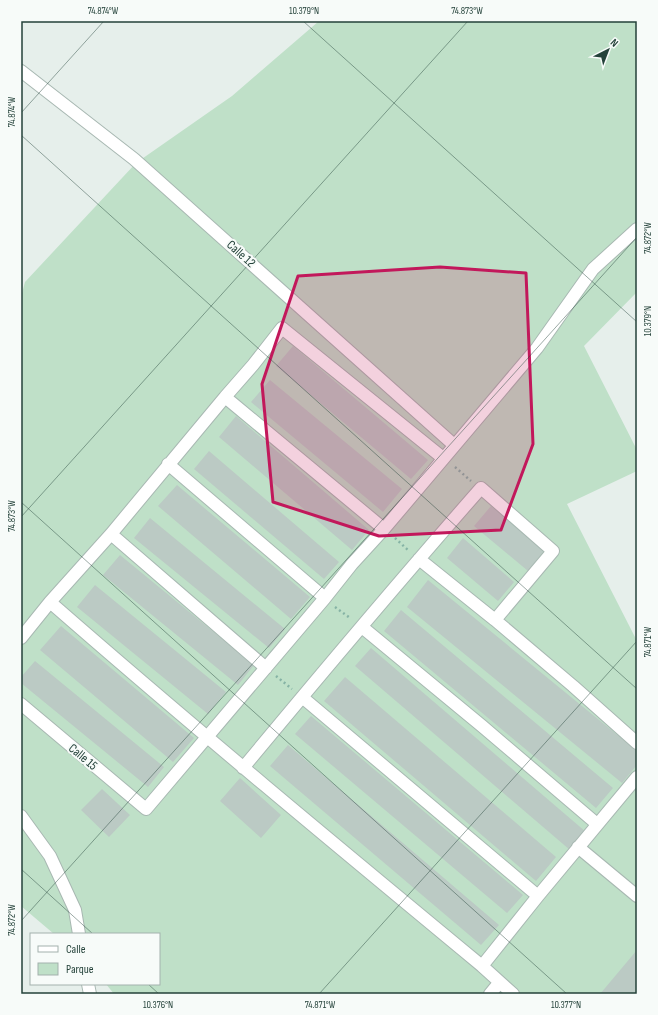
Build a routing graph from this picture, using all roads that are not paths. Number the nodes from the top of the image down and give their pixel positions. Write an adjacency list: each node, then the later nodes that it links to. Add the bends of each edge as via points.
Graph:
1 (21, 71): 4 (street, Calle 12, via 134,159)
2 (637, 230): 4 (street, via 593,269 537,348)
3 (225, 397): 5 (street, via 282,328); 6 (street); 7 (street)
4 (454, 445): 5 (street)
5 (443, 458): 7 (street)
6 (168, 464): 8 (street); 10 (street)
7 (384, 529): 10 (street)
8 (111, 534): 11 (street); 15 (street)
9 (418, 559): 12 (street); 12 (street, via 481,488 553,551); 13 (street)
10 (325, 598): 15 (street)
11 (50, 602): 14 (street); 18 (street)
12 (495, 620): 19 (street)
13 (362, 627): 16 (street); 23 (street)
14 (21, 638)
15 (266, 668): 18 (street)
16 (302, 697): 20 (street); 25 (street)
17 (21, 704): 18 (street, Calle 15, via 146,809)
18 (208, 737): 20 (street)
19 (637, 743)
20 (243, 768): 28 (street)
21 (637, 776): 23 (street)
22 (21, 816): 27 (street, via 50,856 75,910)
23 (598, 824): 24 (street)
24 (578, 847): 25 (street); 26 (street)
25 (538, 896): 28 (street)
26 (637, 896)
27 (79, 933)
28 (482, 966): 29 (street)
29 (499, 982): 30 (street); 31 (street)
30 (490, 994)
31 (513, 994)

